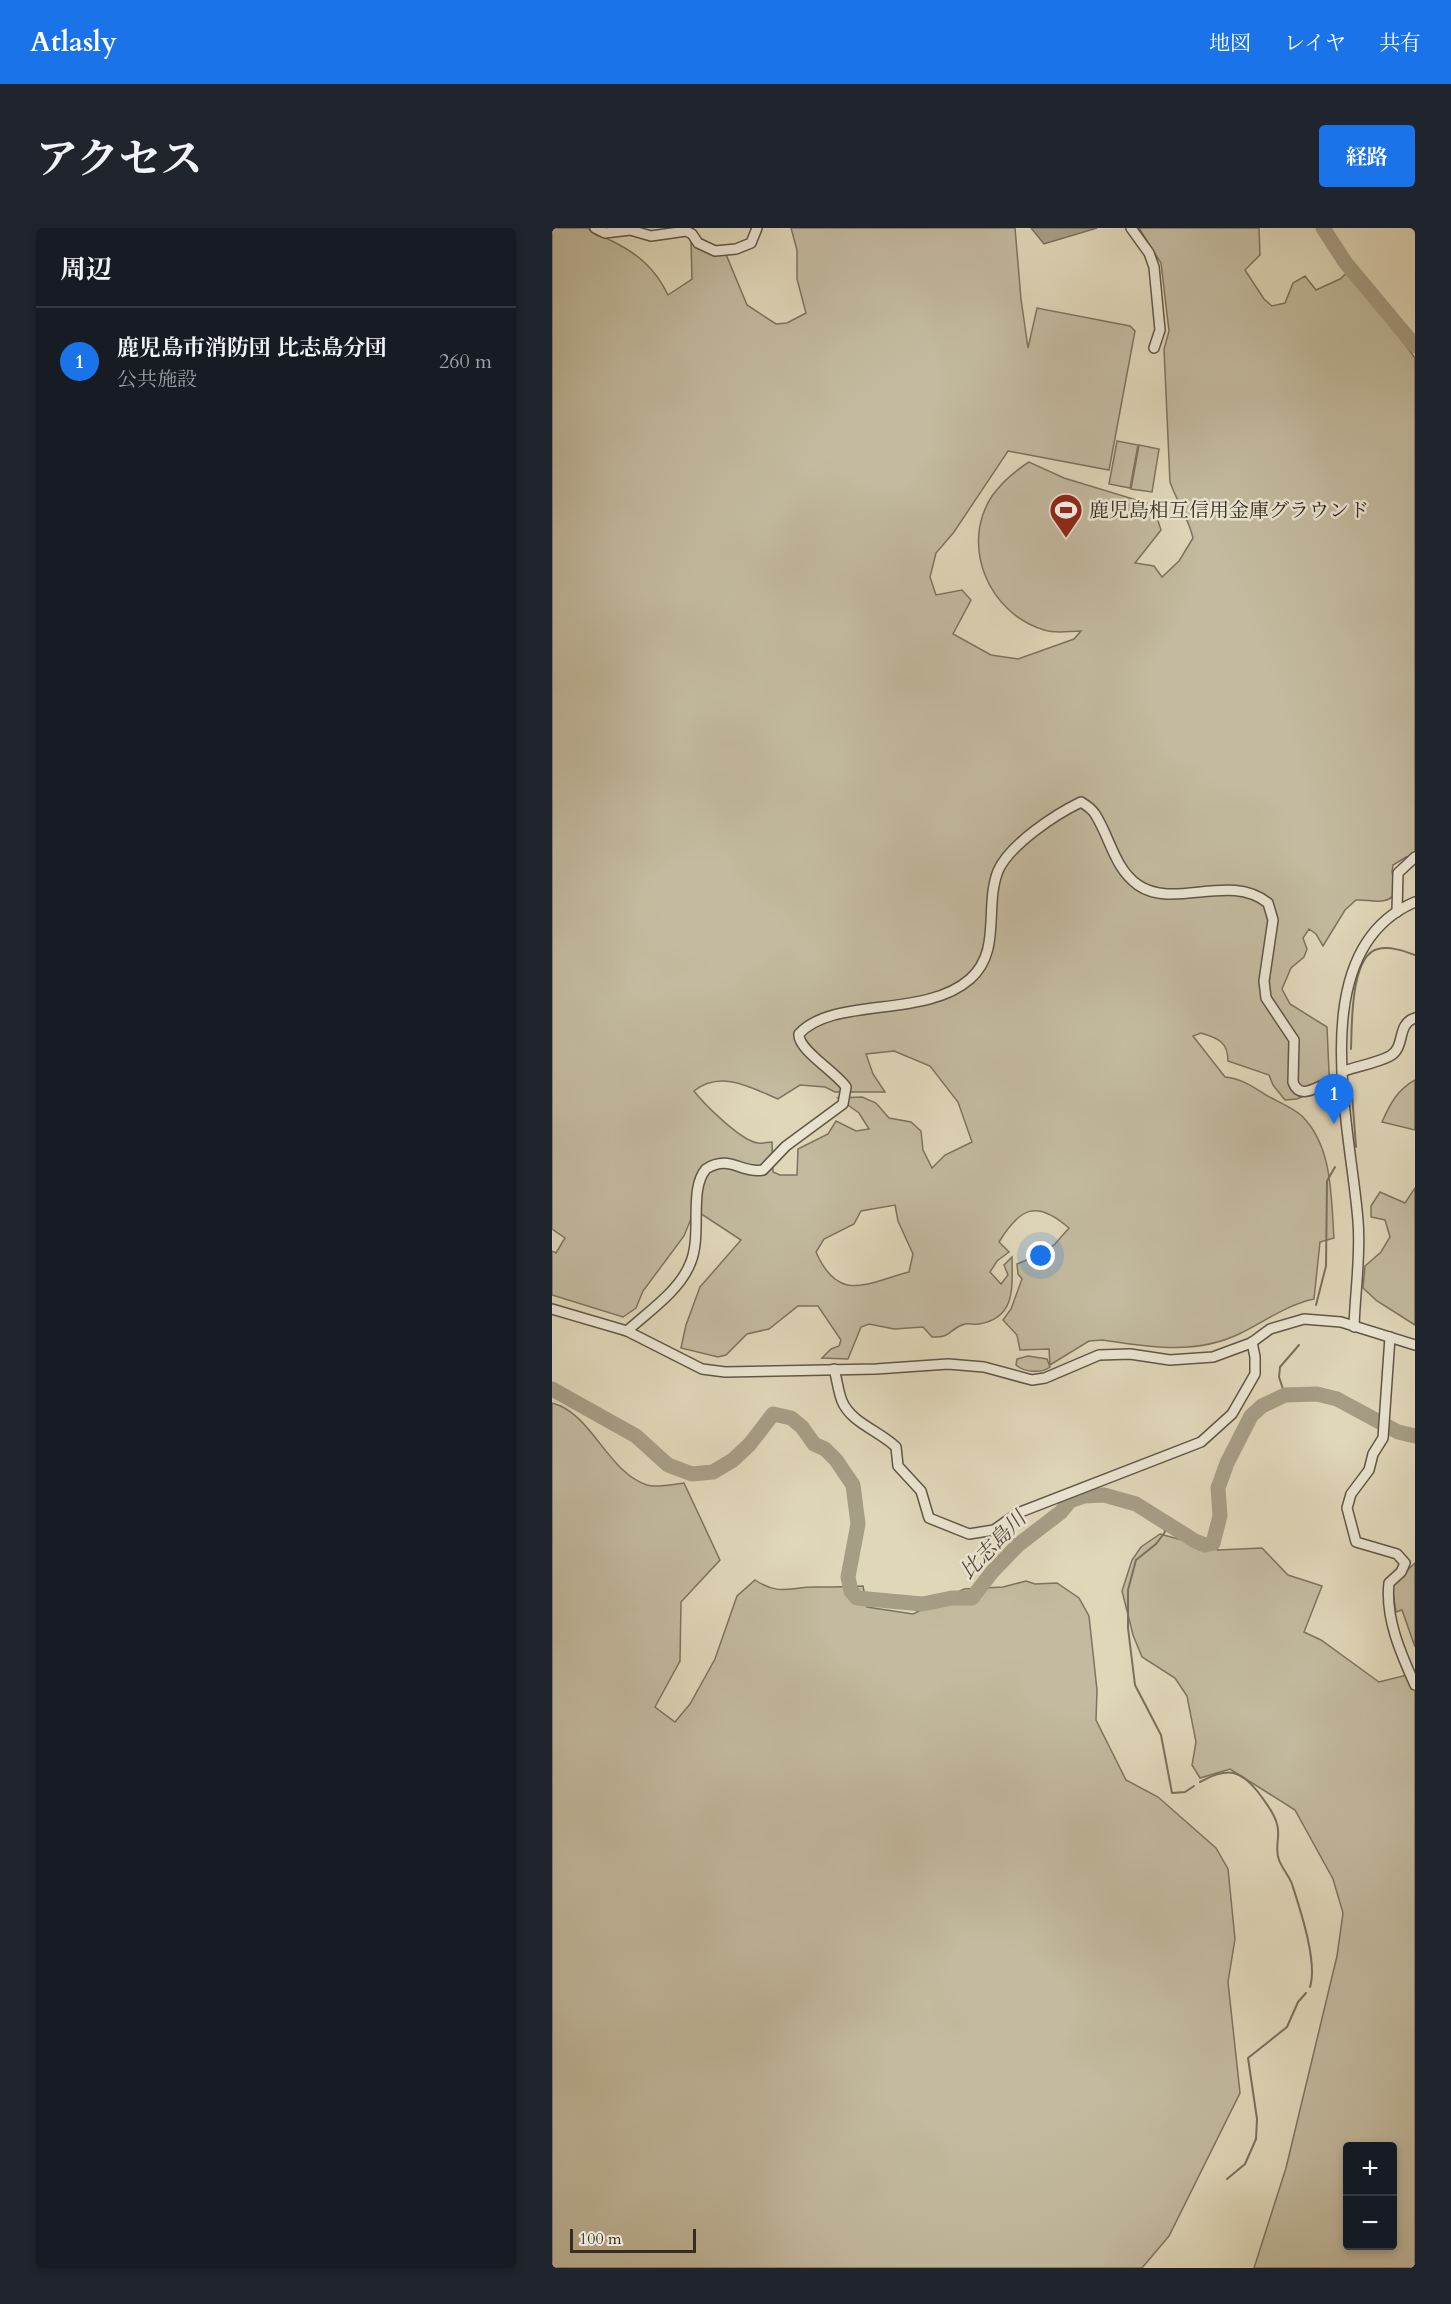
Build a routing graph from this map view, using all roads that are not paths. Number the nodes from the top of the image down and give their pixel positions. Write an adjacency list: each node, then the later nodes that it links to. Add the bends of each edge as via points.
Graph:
1 (595, 228): 2 (street, via 605,233 630,230 651,236 686,231 698,243 715,251 726,251 752,243)
2 (757, 228)
3 (1131, 228): 4 (street, via 1154,267 1160,330)
4 (1154, 348)
5 (1415, 857): 7 (street, via 1398,873)
6 (1415, 902): 7 (street)
7 (1397, 912): 9 (street, via 1364,946 1350,972 1343,1006)
8 (1415, 1018): 9 (street, via 1402,1029 1399,1047 1391,1056)
9 (1344, 1071): 10 (street)
10 (1345, 1097): 13 (street, via 1358,1225); 14 (street, via 1325,1084 1308,1092 1295,1088 1294,1040 1266,998 1264,981 1273,920 1268,903 1242,891 1169,893 1138,885 1113,853 1095,814 1082,802 1055,816 1003,864 994,883 986,957 972,978 943,996 838,1015 816,1022 799,1034 799,1042 833,1070 846,1087 843,1104 786,1146 764,1170 728,1162 706,1169 697,1185 698,1234 691,1263 677,1285)
11 (555, 1310): 12 (street); 14 (street)
12 (552, 1322)
13 (1354, 1327): 15 (street); 16 (street, via 1304,1319 1270,1329)
14 (627, 1331): 18 (street, via 702,1370)
15 (1390, 1337): 17 (street); 19 (street, via 1383,1438 1369,1470 1351,1494 1347,1515 1356,1542 1397,1554 1405,1563 1389,1583 1388,1591 1395,1637)
16 (1252, 1342): 18 (street, via 1231,1352 1192,1359 1099,1355 1032,1380 984,1367 948,1364); 18 (street, via 1255,1374 1232,1414 1213,1434 1175,1454 1018,1513 994,1530 969,1534 929,1518 921,1491 898,1466 896,1447 882,1433 853,1416 843,1403)
17 (1415, 1345)
18 (834, 1369)
19 (1415, 1685)

